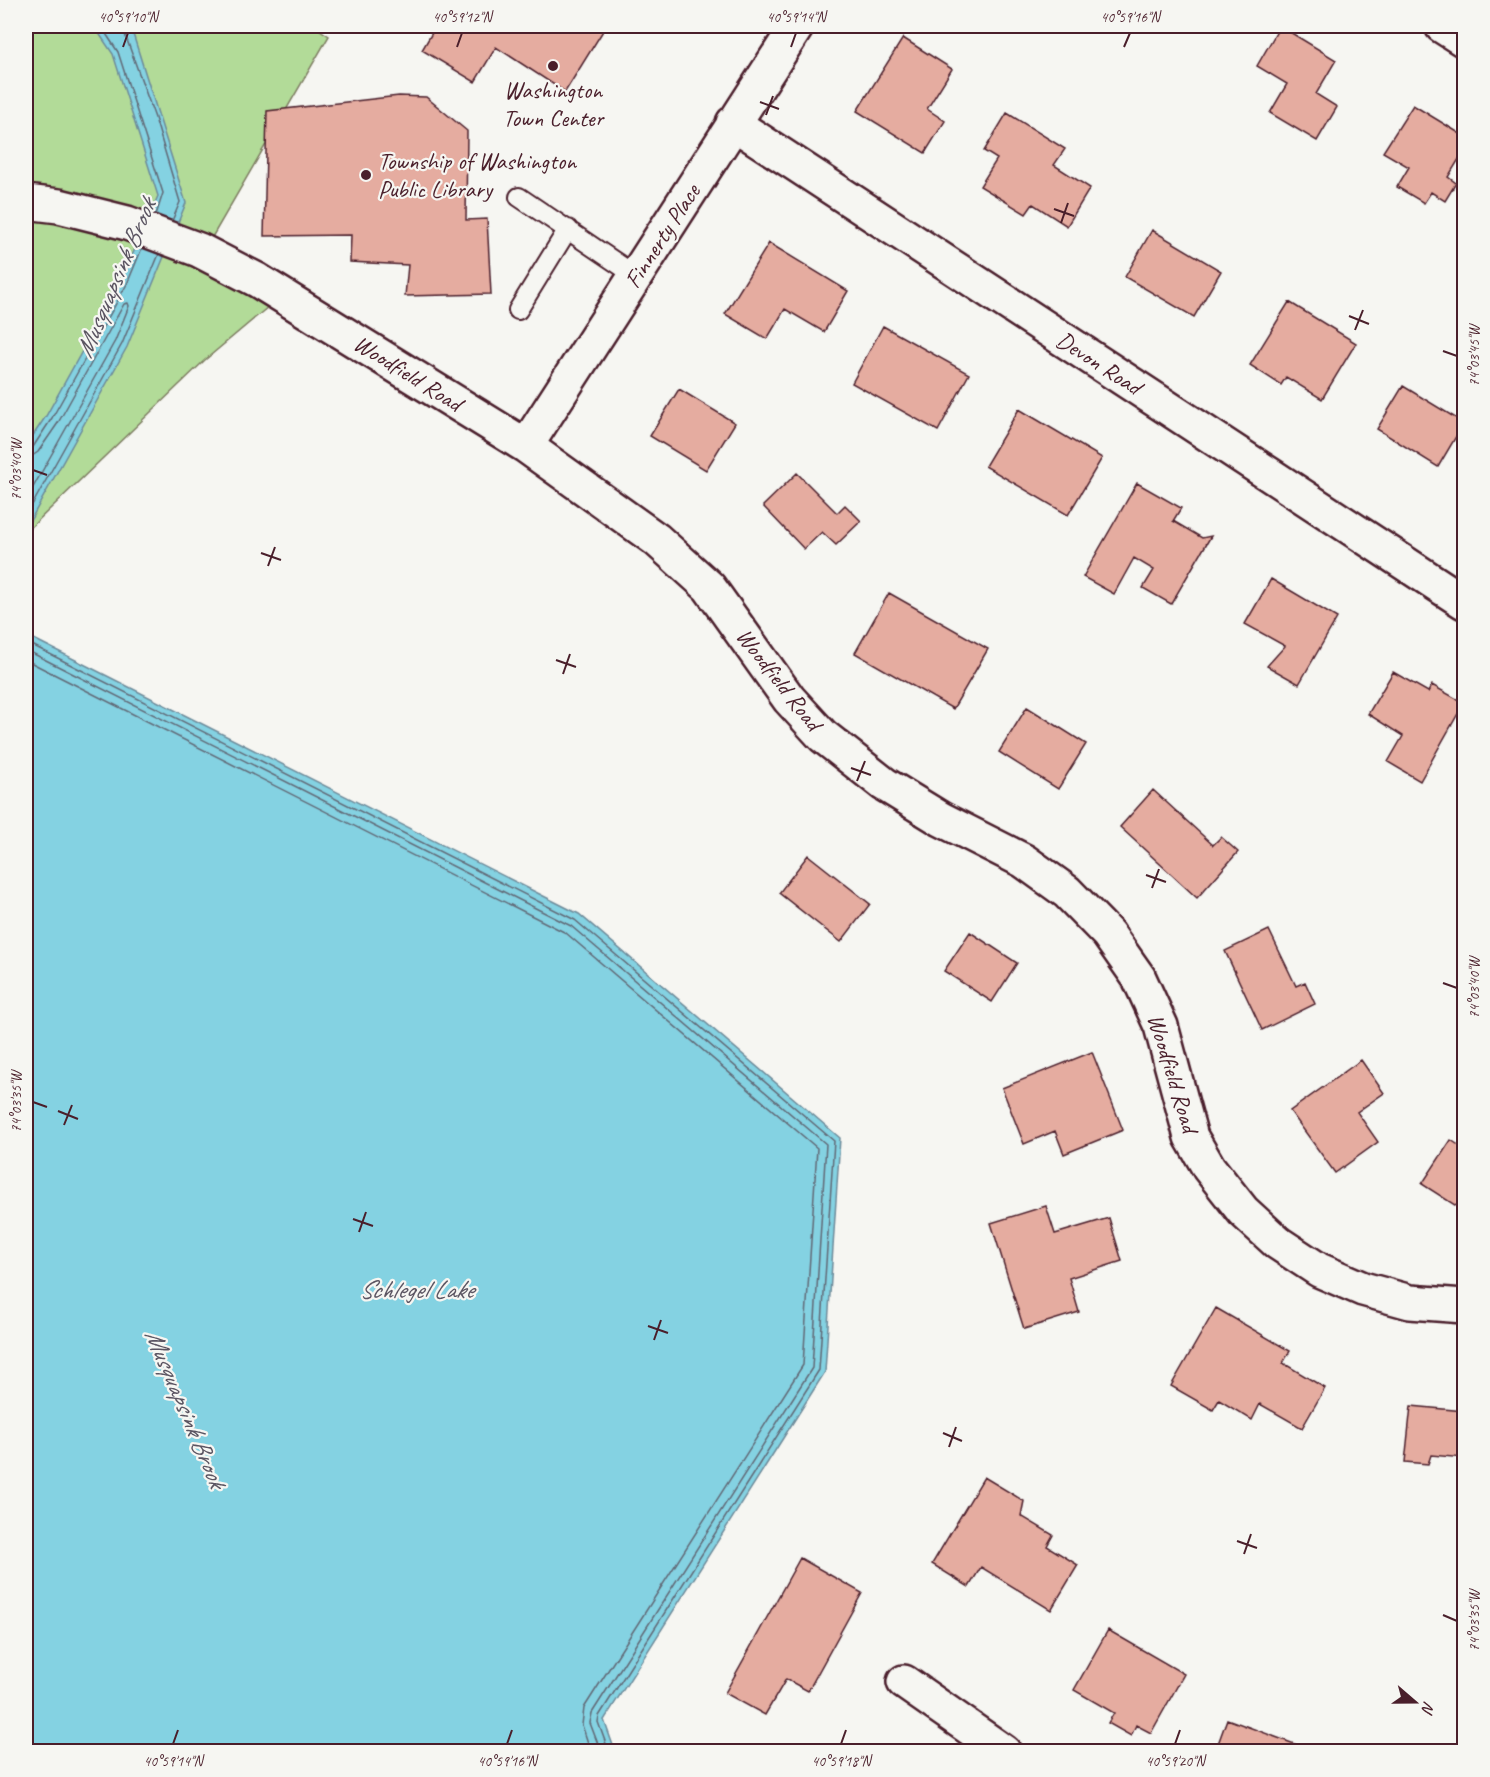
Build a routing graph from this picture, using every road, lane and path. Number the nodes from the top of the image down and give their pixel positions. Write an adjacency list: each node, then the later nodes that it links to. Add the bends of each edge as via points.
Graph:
1 (797, 26): 4 (street, Finnerty Place)
2 (1442, 26): 3 (street)
3 (1464, 40)
4 (733, 123): 8 (street, Finnerty Place); 11 (street, Devon Road)
5 (519, 197): 7 (lane)
6 (26, 202): 10 (street, Woodfield Road, via 127,223 182,243 258,280)
7 (568, 229): 8 (lane); 9 (lane)
8 (636, 276): 10 (street, Finnerty Place)
9 (518, 310)
10 (526, 446): 12 (street, Woodfield Road, via 657,540 709,587 789,699 823,736 884,784 941,819 1024,861 1067,892 1108,934 1138,978 1161,1026 1191,1137 1209,1168 1243,1211 1278,1243 1363,1289 1410,1302)
11 (1464, 602)
12 (1464, 1306)
13 (904, 1682): 14 (street)
14 (1004, 1752)

